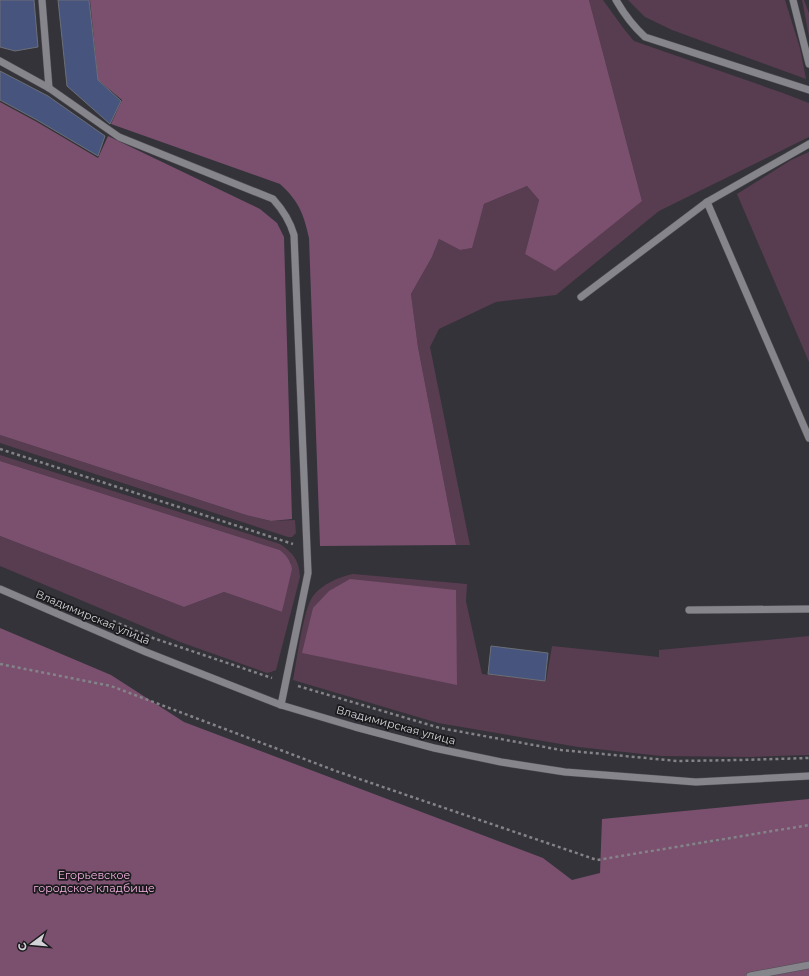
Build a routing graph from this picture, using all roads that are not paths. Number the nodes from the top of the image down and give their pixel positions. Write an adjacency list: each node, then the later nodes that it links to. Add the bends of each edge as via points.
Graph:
1 (42, 0): 6 (street)
2 (616, 0): 7 (street, via 623,13 645,37)
3 (794, 0): 5 (street)
4 (0, 61): 6 (street)
5 (809, 64)
6 (49, 88): 15 (street, via 119,137 273,199 281,207 291,225 294,235 308,573)
7 (809, 90)
8 (809, 144): 9 (street)
9 (707, 202): 10 (street); 11 (street)
10 (581, 297)
11 (809, 438)
12 (0, 589): 15 (street, Владимирская улица, via 146,652)
13 (809, 609): 14 (street)
14 (689, 610)
15 (281, 705): 16 (street, Владимирская улица, via 355,728 434,748 565,772 696,782)
16 (809, 776)
17 (809, 965): 18 (street)
18 (750, 976)

